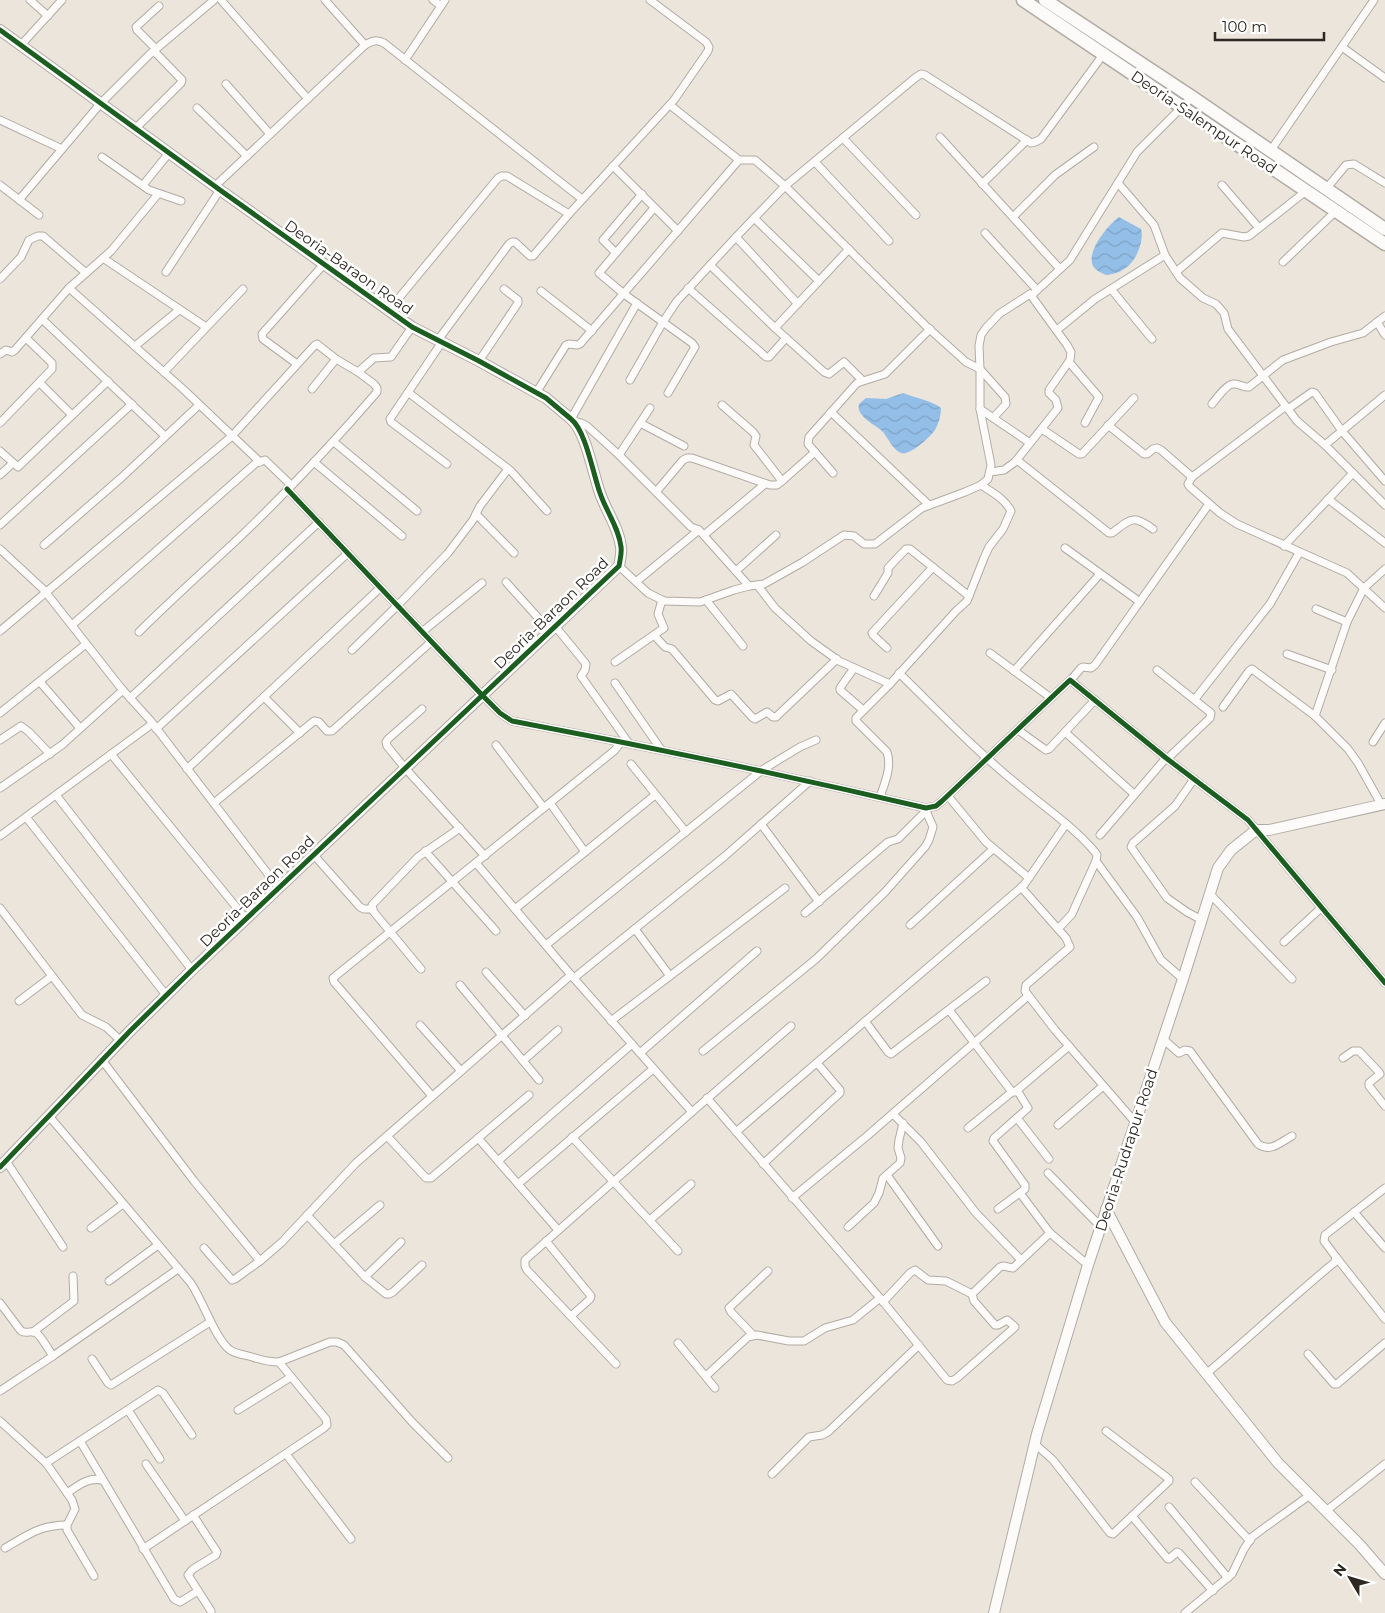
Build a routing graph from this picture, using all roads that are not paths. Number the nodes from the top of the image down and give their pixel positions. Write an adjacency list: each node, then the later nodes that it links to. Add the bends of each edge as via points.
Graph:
1 (30, 0): 13 (street)
2 (62, 0): 13 (street)
3 (214, 0): 19 (street)
4 (221, 0): 24 (street)
5 (325, 0): 16 (street)
6 (433, 0): 11 (street)
7 (650, 0): 26 (street, via 687,26 709,47)
8 (1023, 0): 18 (highway, Deoria-Salempur Road)
9 (1045, 0): 18 (highway, Deoria-Salempur Road)
10 (1374, 0): 17 (street)
11 (443, 3): 20 (street)
12 (159, 6): 19 (street, via 136,27)
13 (48, 16): 15 (street)
14 (0, 30): 15 (street, Deoria-Baraon Road)
15 (21, 45): 25 (street, Deoria-Baraon Road)
16 (365, 45): 20 (street, via 378,40); 24 (street)
17 (1342, 47): 21 (street); 37 (street)
18 (1108, 49): 23 (highway, Deoria-Salempur Road); 27 (highway, Deoria-Salempur Road); 34 (street, via 1041,139 1036,142)
19 (155, 50): 25 (street); 30 (street, via 182,80)
20 (405, 60): 56 (street)
21 (1385, 78)
22 (226, 84): 31 (street)
23 (1192, 96): 27 (street); 37 (highway, Deoria-Salempur Road)
24 (308, 99): 31 (street)
25 (102, 103): 30 (street, Deoria-Baraon Road); 36 (street)
26 (670, 104): 41 (street); 43 (street)
27 (1182, 107): 44 (street, via 1137,152); 53 (highway, Deoria-Salempur Road)
28 (197, 108): 39 (street)
29 (0, 120): 36 (street)
30 (136, 128): 38 (street, Deoria-Baraon Road)
31 (270, 134): 39 (street)
32 (940, 137): 46 (street)
33 (843, 138): 34 (street, via 921,74); 42 (street); 63 (street)
34 (1027, 140): 46 (street)
35 (1094, 147): 64 (street, via 1055,175)
36 (62, 149): 57 (street)
37 (1271, 150): 52 (highway, Deoria-Salempur Road)
38 (169, 152): 48 (street); 51 (street, Deoria-Baraon Road)
39 (247, 156): 51 (street)
40 (102, 157): 48 (street)
41 (739, 160): 50 (street, via 755,160); 68 (street)
42 (815, 162): 50 (street); 71 (street)
43 (614, 166): 55 (street); 56 (street)
44 (1118, 183): 75 (street, via 1154,225); 80 (street, via 1070,260)
45 (1385, 183): 52 (street, via 1350,163)
46 (982, 184): 64 (street)
47 (0, 185): 57 (street)
48 (143, 185): 54 (street)
49 (1222, 185): 66 (street)
50 (785, 186): 65 (street); 73 (street)
51 (217, 188): 78 (street, Deoria-Baraon Road); 82 (street)
52 (1326, 189): 67 (highway, Deoria-Salempur Road)
53 (1306, 191): 60 (highway, Deoria-Salempur Road); 66 (street)
54 (158, 194): 58 (street); 76 (street)
55 (642, 194): 59 (street); 74 (street, via 603,240)
56 (582, 199): 61 (street)
57 (19, 200): 62 (street)
58 (181, 201)
59 (654, 208): 68 (street); 74 (street)
60 (1336, 211): 72 (highway, Deoria-Salempur Road); 77 (street)
61 (569, 214): 97 (street, via 507,176 498,178); 112 (street, via 533,256 515,242 509,244)
62 (39, 215)
63 (916, 215)
64 (1013, 217): 80 (street)
65 (754, 218): 70 (street); 85 (street)
66 (1259, 228): 83 (street, via 1244,237 1222,234)
67 (1385, 228)
68 (678, 231): 93 (street)
69 (985, 233): 92 (street)
70 (736, 237): 79 (street); 95 (street)
71 (889, 241)
72 (1385, 244)
73 (849, 249): 85 (street); 105 (street)
74 (615, 252): 93 (street, via 599,273)
75 (1165, 255): 83 (street); 90 (street)
76 (103, 258): 81 (street); 96 (street)
77 (1283, 262)
78 (324, 264): 97 (street, Deoria-Baraon Road); 118 (street, via 262,334 263,339)
79 (710, 265): 88 (street); 104 (street)
80 (1060, 269): 92 (street)
81 (86, 272): 84 (street, via 43,236 38,236 29,240 21,257); 86 (street)
82 (166, 272)
83 (1176, 272): 122 (street, via 1189,287 1224,313 1228,329)
84 (0, 279)
85 (819, 281): 95 (street)
86 (69, 288): 99 (street); 113 (street)
87 (243, 288): 102 (street)
88 (688, 288): 100 (street); 110 (street, via 766,357)
89 (504, 289): 116 (street, via 518,303)
90 (1111, 289): 106 (street); 111 (street)
91 (541, 291): 107 (street)
92 (1033, 292): 106 (street); 119 (street, via 999,314 981,335)
93 (624, 294): 94 (street); 107 (street)
94 (637, 303): 100 (street); 143 (street)
95 (798, 304): 104 (street)
96 (179, 310): 102 (street); 113 (street)
97 (389, 310): 103 (street, Deoria-Baraon Road)
98 (1385, 316): 101 (street)
99 (42, 318): 109 (street); 125 (street)
100 (663, 322): 123 (street); 130 (street, via 695,347)
101 (1377, 322): 108 (street); 122 (street, via 1363,333 1284,360)
102 (206, 327): 120 (street)
103 (412, 327): 112 (street, Deoria-Baraon Road); 121 (street, via 391,357 374,358)
104 (775, 328): 110 (street)
105 (930, 329): 119 (street, via 966,362); 124 (street, via 885,374)
106 (1057, 330): 117 (street, via 1071,352)
107 (592, 331): 129 (street, via 580,344 566,346)
108 (1385, 335)
109 (26, 338): 114 (street, via 12,352 6,350); 126 (street, via 52,363 52,369)
110 (786, 338): 124 (street, via 826,374 844,362)
111 (1152, 339)
112 (440, 341): 116 (street, Deoria-Baraon Road); 128 (street)
113 (135, 346): 120 (street)
114 (0, 354)
115 (336, 359): 118 (street, via 317,344); 121 (street); 127 (street)
116 (478, 361): 129 (street, Deoria-Baraon Road)
117 (1069, 362): 146 (street, via 1099,396); 148 (street, via 1050,390 1058,408)
118 (297, 364): 151 (street)
119 (980, 369): 139 (street); 142 (street, via 1005,397 1006,404)
120 (164, 372): 135 (street)
121 (358, 372): 152 (street, via 378,388 377,392)
122 (1263, 376): 134 (street, via 1249,387 1229,385); 137 (street)
123 (630, 380)
124 (862, 380): 140 (street)
125 (108, 381): 133 (street); 141 (street)
126 (40, 383): 141 (street); 144 (street)
127 (312, 389)
128 (409, 393): 163 (street, via 392,415 391,422); 164 (street)
129 (536, 393): 143 (street, Deoria-Baraon Road)
130 (668, 393)
131 (1385, 397): 149 (street)
132 (1134, 398): 147 (street)
133 (132, 404): 150 (street); 184 (street)
134 (1212, 404)
135 (199, 405): 150 (street); 151 (street)
136 (722, 406): 170 (street, via 753,432 756,436 754,445)
137 (1287, 407): 149 (street, via 1315,393); 154 (street); 169 (street)
138 (650, 408): 145 (street)
139 (980, 409): 142 (street); 166 (street)
140 (831, 412): 157 (street, via 809,437 808,444); 178 (street)
141 (72, 415): 162 (street, via 18,467)
142 (994, 418): 153 (street)
143 (573, 420): 158 (street, via 587,426); 197 (street, Deoria-Baraon Road, via 582,436 600,495 617,533 621,547)
144 (0, 423)
145 (640, 423): 155 (street); 158 (street)
146 (1085, 423)
147 (1108, 425): 148 (street, via 1082,454); 169 (street, via 1144,454 1157,448 1161,450)
148 (1042, 429): 153 (street)
149 (1342, 431): 154 (street); 171 (street)
150 (165, 436): 190 (street)
151 (232, 436): 160 (street); 209 (street)
152 (334, 442): 161 (street); 180 (street)
153 (1030, 443): 159 (street)
154 (1325, 445): 167 (street)
155 (684, 446)
156 (0, 451): 162 (street)
157 (815, 452): 165 (street); 170 (street)
158 (619, 454): 175 (street)
159 (1017, 460): 166 (street, via 1004,470); 185 (street, via 1109,533 1136,519)
160 (260, 462): 174 (street, via 265,460); 219 (street)
161 (314, 462): 174 (street); 188 (street)
162 (13, 463): 168 (street)
163 (447, 464)
164 (508, 469): 181 (street); 182 (street)
165 (833, 472)
166 (990, 472): 173 (street, via 988,479)
167 (1353, 473): 176 (street); 179 (street)
168 (0, 476)
169 (1192, 477): 177 (street, via 1188,484)
170 (782, 481): 172 (street, via 777,485)
171 (1385, 481)
172 (766, 484): 175 (street, via 687,458); 186 (street)
173 (980, 485): 178 (street); 211 (street, via 1004,501 1011,511 1003,529 986,552)
174 (289, 487): 183 (street); 222 (street, via 242,536)
175 (656, 492): 186 (street)
176 (1328, 499): 189 (street); 191 (street)
177 (1209, 504): 191 (street, via 1229,520); 214 (street)
178 (929, 505): 206 (street, via 875,544 864,544 854,536 844,535)
179 (1385, 505)
180 (417, 511)
181 (547, 511)
182 (476, 514): 194 (street); 215 (street, via 448,553)
183 (319, 522): 196 (street); 246 (street)
184 (0, 525)
185 (1152, 528)
186 (701, 533): 200 (street); 202 (street)
187 (776, 535): 200 (street)
188 (402, 536)
189 (1385, 543)
190 (44, 546)
191 (1284, 546): 195 (street)
192 (1065, 548): 201 (street)
193 (0, 549): 209 (street)
194 (514, 553)
195 (1299, 553): 208 (street, via 1347,573); 248 (street, via 1270,604)
196 (348, 554): 207 (street); 256 (street)
197 (619, 566): 202 (street); 220 (street, Deoria-Baraon Road)
198 (933, 567): 210 (street, via 910,549 904,550 888,568); 211 (street); 228 (street, via 872,633)
199 (1385, 569): 208 (street)
200 (736, 571): 205 (street)
201 (1100, 574): 214 (street); 237 (street)
202 (637, 581): 212 (street, via 648,593)
203 (506, 582): 220 (street)
204 (482, 583): 223 (street)
205 (749, 586): 206 (street); 213 (street)
206 (758, 586): 232 (street, via 775,608)
207 (380, 588): 215 (street); 245 (street)
208 (1364, 588): 216 (street); 218 (street)
209 (46, 593): 219 (street); 221 (street)
210 (874, 596)
211 (969, 596): 238 (street)
212 (662, 600): 213 (street); 224 (street, via 658,614 664,628)
213 (706, 600): 227 (street)
214 (1140, 602): 239 (street, via 1095,665 1081,668)
215 (397, 606): 223 (street); 229 (street)
216 (1385, 608)
217 (1316, 609): 218 (street)
218 (1347, 622): 236 (street)
219 (72, 625): 226 (street)
220 (553, 629): 244 (street, Deoria-Baraon Road); 263 (street, via 586,664 581,676)
221 (0, 631)
222 (139, 632)
223 (422, 632): 225 (street)
224 (654, 635): 232 (street, via 672,649 715,700 731,694 755,719 767,712 776,717); 233 (street)
225 (431, 642): 244 (street); 260 (street, via 332,731 316,720)
226 (86, 644): 240 (street); 243 (street)
227 (743, 646)
228 (887, 648)
229 (352, 650)
230 (990, 653): 237 (street)
231 (1287, 654): 236 (street)
232 (836, 659): 234 (street)
233 (614, 662)
234 (854, 668): 242 (street); 252 (street, via 840,690)
235 (1158, 670): 248 (street)
236 (1332, 670): 254 (street)
237 (1014, 671): 247 (street)
238 (899, 673): 242 (street); 270 (street)
239 (1070, 681): 247 (street); 249 (street)
240 (40, 682): 253 (street); 257 (street)
241 (615, 684): 266 (street)
242 (890, 684): 252 (street)
243 (123, 690): 246 (street); 257 (street)
244 (482, 695): 263 (street, via 512,720); 272 (street, Deoria-Baraon Road)
245 (264, 697): 260 (street); 273 (street)
246 (130, 698): 256 (street)
247 (1051, 698): 258 (street)
248 (1195, 699): 269 (street, via 1211,715)
249 (1095, 700): 259 (street); 269 (street)
250 (1223, 707): 254 (street, via 1252,669)
251 (422, 709): 272 (street, via 386,742)
252 (863, 710): 282 (street, via 856,721 888,752 889,768)
253 (0, 713)
254 (1315, 716): 285 (street, via 1348,749)
255 (1385, 723): 264 (street)
256 (154, 726): 268 (street); 273 (street)
257 (80, 728): 267 (street)
258 (1018, 730): 259 (street, via 1046,750); 270 (street)
259 (1065, 732): 278 (street)
260 (300, 733): 283 (street)
261 (0, 740): 267 (street, via 21,726)
262 (816, 740): 274 (street, via 800,746)
263 (625, 742): 266 (street); 284 (street)
264 (1373, 742)
265 (496, 745): 286 (street)
266 (660, 748): 274 (street)
267 (50, 754): 277 (street)
268 (111, 754): 279 (street); 316 (street)
269 (1166, 758): 276 (street); 278 (street)
270 (988, 759): 281 (street); 290 (street)
271 (631, 764): 280 (street)
272 (405, 768): 291 (street); 299 (street, Deoria-Baraon Road)
273 (187, 769): 283 (street)
274 (762, 770): 275 (street); 293 (street)
275 (810, 780): 282 (street); 289 (street)
276 (1194, 780): 292 (street, via 1248,820); 317 (street, via 1175,806 1131,847 1167,898)
277 (0, 788)
278 (1134, 794): 294 (street)
279 (56, 795): 288 (street); 328 (street)
280 (655, 795): 293 (street); 298 (street)
281 (948, 796): 287 (street); 296 (street)
282 (880, 797): 287 (street)
283 (214, 803): 305 (street)
284 (550, 803): 286 (street); 298 (street)
285 (1383, 804): 292 (street, via 1269,830)
286 (544, 808): 300 (street)
287 (928, 809): 309 (street, via 898,839 888,842); 354 (street, via 933,827 929,840 886,892 816,958)
288 (26, 817): 295 (street); 338 (street)
289 (761, 824): 309 (street); 320 (street)
290 (1066, 824): 301 (street, via 1094,850); 303 (street)
291 (460, 828): 297 (street); 300 (street)
292 (1256, 830): 308 (street, Deoria-Rudrapur Road, via 1231,850 1222,862); 311 (street)
293 (686, 832): 325 (street)
294 (1100, 835)
295 (0, 836)
296 (994, 849): 303 (street); 319 (street)
297 (425, 851): 304 (street); 312 (street, via 372,905)
298 (585, 852): 313 (street)
299 (313, 854): 305 (street, Deoria-Baraon Road); 312 (street, via 360,907)
300 (485, 856): 302 (street)
301 (1096, 861): 321 (street, via 1072,914); 333 (street, via 1137,917 1157,954)
302 (476, 863): 304 (street); 313 (street)
303 (1029, 878): 306 (street)
304 (452, 882): 322 (street); 323 (street)
305 (278, 887): 316 (street, Deoria-Baraon Road)
306 (1021, 887): 321 (street); 344 (street)
307 (785, 888): 331 (street)
308 (1210, 894): 317 (street, Deoria-Rudrapur Road); 334 (street)
309 (819, 902): 314 (street)
310 (0, 908): 315 (street)
311 (1321, 908): 324 (street); 336 (street)
312 (372, 909): 323 (street)
313 (515, 909): 325 (street)
314 (805, 913)
315 (7, 918): 318 (street); 330 (street)
316 (246, 919): 328 (street, Deoria-Baraon Road)
317 (1202, 920): 333 (street, Deoria-Rudrapur Road)
318 (0, 923)
319 (910, 925)
320 (635, 929): 331 (street); 332 (street)
321 (1058, 929): 339 (street, via 1070,947 1026,985)
322 (496, 931)
323 (389, 932): 327 (street); 366 (street, via 333,978 334,982)
324 (1284, 942)
325 (546, 945): 332 (street)
326 (757, 951): 355 (street)
327 (421, 969)
328 (192, 970): 338 (street, Deoria-Baraon Road)
329 (486, 972): 342 (street)
330 (52, 976): 340 (street); 350 (street, via 82,1015)
331 (670, 976): 343 (street)
332 (572, 977): 342 (street); 343 (street)
333 (1184, 978): 349 (street, Deoria-Rudrapur Road)
334 (1292, 978)
335 (986, 981): 341 (street)
336 (1385, 982)
337 (460, 985): 348 (street)
338 (166, 995): 350 (street, Deoria-Baraon Road)
339 (1028, 996): 352 (street); 353 (street)
340 (20, 1001)
341 (949, 1010): 344 (street, via 891,1054); 352 (street)
342 (525, 1016): 348 (street)
343 (612, 1021): 351 (street)
344 (865, 1021): 359 (street)
345 (420, 1025): 361 (street)
346 (791, 1026): 367 (street)
347 (558, 1030): 358 (street)
348 (502, 1035): 358 (street); 361 (street)
349 (1163, 1039): 373 (street, Deoria-Rudrapur Road); 379 (street, via 1179,1053 1190,1051 1258,1144 1274,1147)
350 (121, 1040): 357 (street, Deoria-Baraon Road)
351 (632, 1044): 355 (street); 383 (street)
352 (974, 1044): 364 (street); 370 (street)
353 (1069, 1046): 363 (street); 364 (street)
354 (703, 1051)
355 (640, 1054): 360 (street)
356 (1343, 1058): 368 (street, via 1359,1051 1379,1072 1369,1086)
357 (102, 1060): 371 (street, Deoria-Baraon Road); 417 (street)
358 (523, 1061): 362 (street)
359 (817, 1063): 377 (street); 385 (street, via 840,1093)
360 (653, 1069): 369 (street); 380 (street)
361 (461, 1071): 366 (street)
362 (539, 1080)
363 (1103, 1086): 373 (street); 375 (street)
364 (1014, 1091): 372 (street, via 1028,1108); 376 (street)
365 (529, 1095): 381 (street)
366 (432, 1096): 378 (street)
367 (707, 1098): 369 (street); 377 (street)
368 (1385, 1106)
369 (692, 1112): 388 (street)
370 (893, 1114): 374 (street); 393 (street)
371 (49, 1116): 384 (street, Deoria-Baraon Road); 394 (street)
372 (1017, 1118): 382 (street); 392 (street, via 994,1141 1025,1185)
373 (1135, 1122): 397 (street, Deoria-Rudrapur Road)
374 (903, 1124): 387 (street, via 898,1140 900,1163); 416 (street, via 921,1142 968,1204)
375 (1058, 1125)
376 (968, 1128)
377 (736, 1132): 385 (street)
378 (388, 1136): 381 (street, via 428,1179); 399 (street, via 356,1163)
379 (1292, 1136)
380 (572, 1137): 388 (street); 389 (street)
381 (478, 1138): 383 (street)
382 (1049, 1158)
383 (498, 1161): 389 (street)
384 (3, 1164): 411 (street)
385 (763, 1164): 393 (street)
386 (1048, 1173): 402 (street)
387 (887, 1175): 401 (street, via 874,1203); 410 (street)
388 (614, 1182): 400 (street); 404 (street)
389 (518, 1184): 404 (street)
390 (691, 1184): 400 (street)
391 (1385, 1188): 398 (street)
392 (1020, 1193): 396 (street); 405 (street)
393 (792, 1198): 426 (street)
394 (123, 1204): 403 (street); 409 (street)
395 (380, 1205): 408 (street)
396 (998, 1209)
397 (1106, 1209): 402 (street, Deoria-Rudrapur Road); 441 (street, via 1165,1322)
398 (1354, 1212): 413 (street); 415 (street, via 1325,1235 1324,1241)
399 (307, 1215): 408 (street); 417 (street)
400 (650, 1220): 414 (street)
401 (848, 1227)
402 (1101, 1227): 419 (street, Deoria-Rudrapur Road)
403 (91, 1228)
404 (558, 1230): 406 (street)
405 (1050, 1233): 416 (street); 419 (street)
406 (546, 1241): 428 (street, via 591,1296); 428 (street, via 525,1260 525,1266)
407 (401, 1242): 423 (street)
408 (334, 1244): 423 (street)
409 (158, 1245): 420 (street); 424 (street)
410 (938, 1246)
411 (63, 1247)
412 (204, 1248): 417 (street, via 232,1280)
413 (1385, 1248)
414 (678, 1251)
415 (1336, 1257): 429 (street); 441 (street, via 1335,1262)
416 (1021, 1260): 425 (street, via 1012,1268 1000,1267)
417 (260, 1261)
418 (422, 1265): 423 (street, via 389,1294)
419 (1088, 1265): 452 (street, Deoria-Rudrapur Road)
420 (178, 1269): 430 (street, via 197,1292); 437 (street)
421 (768, 1271): 432 (street, via 729,1308)
422 (73, 1276): 431 (street, via 74,1301)
423 (365, 1277)
424 (109, 1281)
425 (972, 1294): 426 (street, via 946,1281 928,1280 915,1270); 435 (street, via 974,1302 992,1323 998,1326 1009,1321 1015,1327 1012,1331 952,1381 947,1380)
426 (882, 1300): 432 (street, via 853,1320 825,1328 804,1341); 435 (street)
427 (0, 1302): 431 (street, via 21,1331)
428 (570, 1316): 440 (street)
429 (1385, 1319)
430 (210, 1322): 438 (street, via 111,1385); 439 (street, via 232,1351)
431 (33, 1332): 437 (street)
432 (752, 1335): 442 (street)
433 (678, 1343): 442 (street)
434 (1385, 1343): 436 (street, via 1337,1384)
435 (919, 1345): 459 (street, via 828,1432 809,1437)
436 (1308, 1354)
437 (53, 1356): 445 (street)
438 (92, 1359)
439 (279, 1362): 443 (street); 454 (street, via 337,1342)
440 (616, 1364)
441 (1206, 1374): 463 (street, via 1278,1463)
442 (706, 1376): 444 (street)
443 (291, 1377): 447 (street); 453 (street, via 327,1422 324,1428)
444 (715, 1388)
445 (0, 1391)
446 (128, 1410): 450 (street, via 160,1390); 451 (street); 455 (street)
447 (238, 1410)
448 (1, 1423): 456 (street)
449 (1106, 1431): 467 (street, via 1169,1479)
450 (192, 1435)
451 (80, 1441): 456 (street); 460 (street)
452 (1035, 1444): 467 (street, via 1053,1460 1110,1533 1113,1534); 480 (street, Deoria-Rudrapur Road)
453 (286, 1454): 466 (street); 470 (street)
454 (448, 1458)
455 (160, 1459)
456 (46, 1463): 462 (street)
457 (146, 1464): 468 (street)
458 (1385, 1464): 465 (street)
459 (772, 1474)
460 (102, 1480): 462 (street, via 88,1480); 473 (street)
461 (1195, 1482): 471 (street)
462 (67, 1493): 469 (street, via 75,1509)
463 (1310, 1495): 465 (street); 471 (street)
464 (1169, 1506): 476 (street)
465 (1326, 1512): 474 (street)
466 (193, 1516): 468 (street); 477 (street, via 217,1552 190,1571 189,1578)
467 (1132, 1516): 478 (street, via 1168,1559 1179,1553)
468 (185, 1521): 473 (street)
469 (66, 1525): 472 (street, via 40,1529); 475 (street)
470 (350, 1539)
471 (1250, 1541): 476 (street)
472 (5, 1548)
473 (143, 1549): 477 (street, via 174,1599 184,1600)
474 (1385, 1574)
475 (94, 1576)
476 (1228, 1578): 478 (street)
477 (198, 1591): 479 (street)
478 (1213, 1591): 481 (street)
479 (211, 1611)
480 (994, 1613)
481 (1186, 1613)

